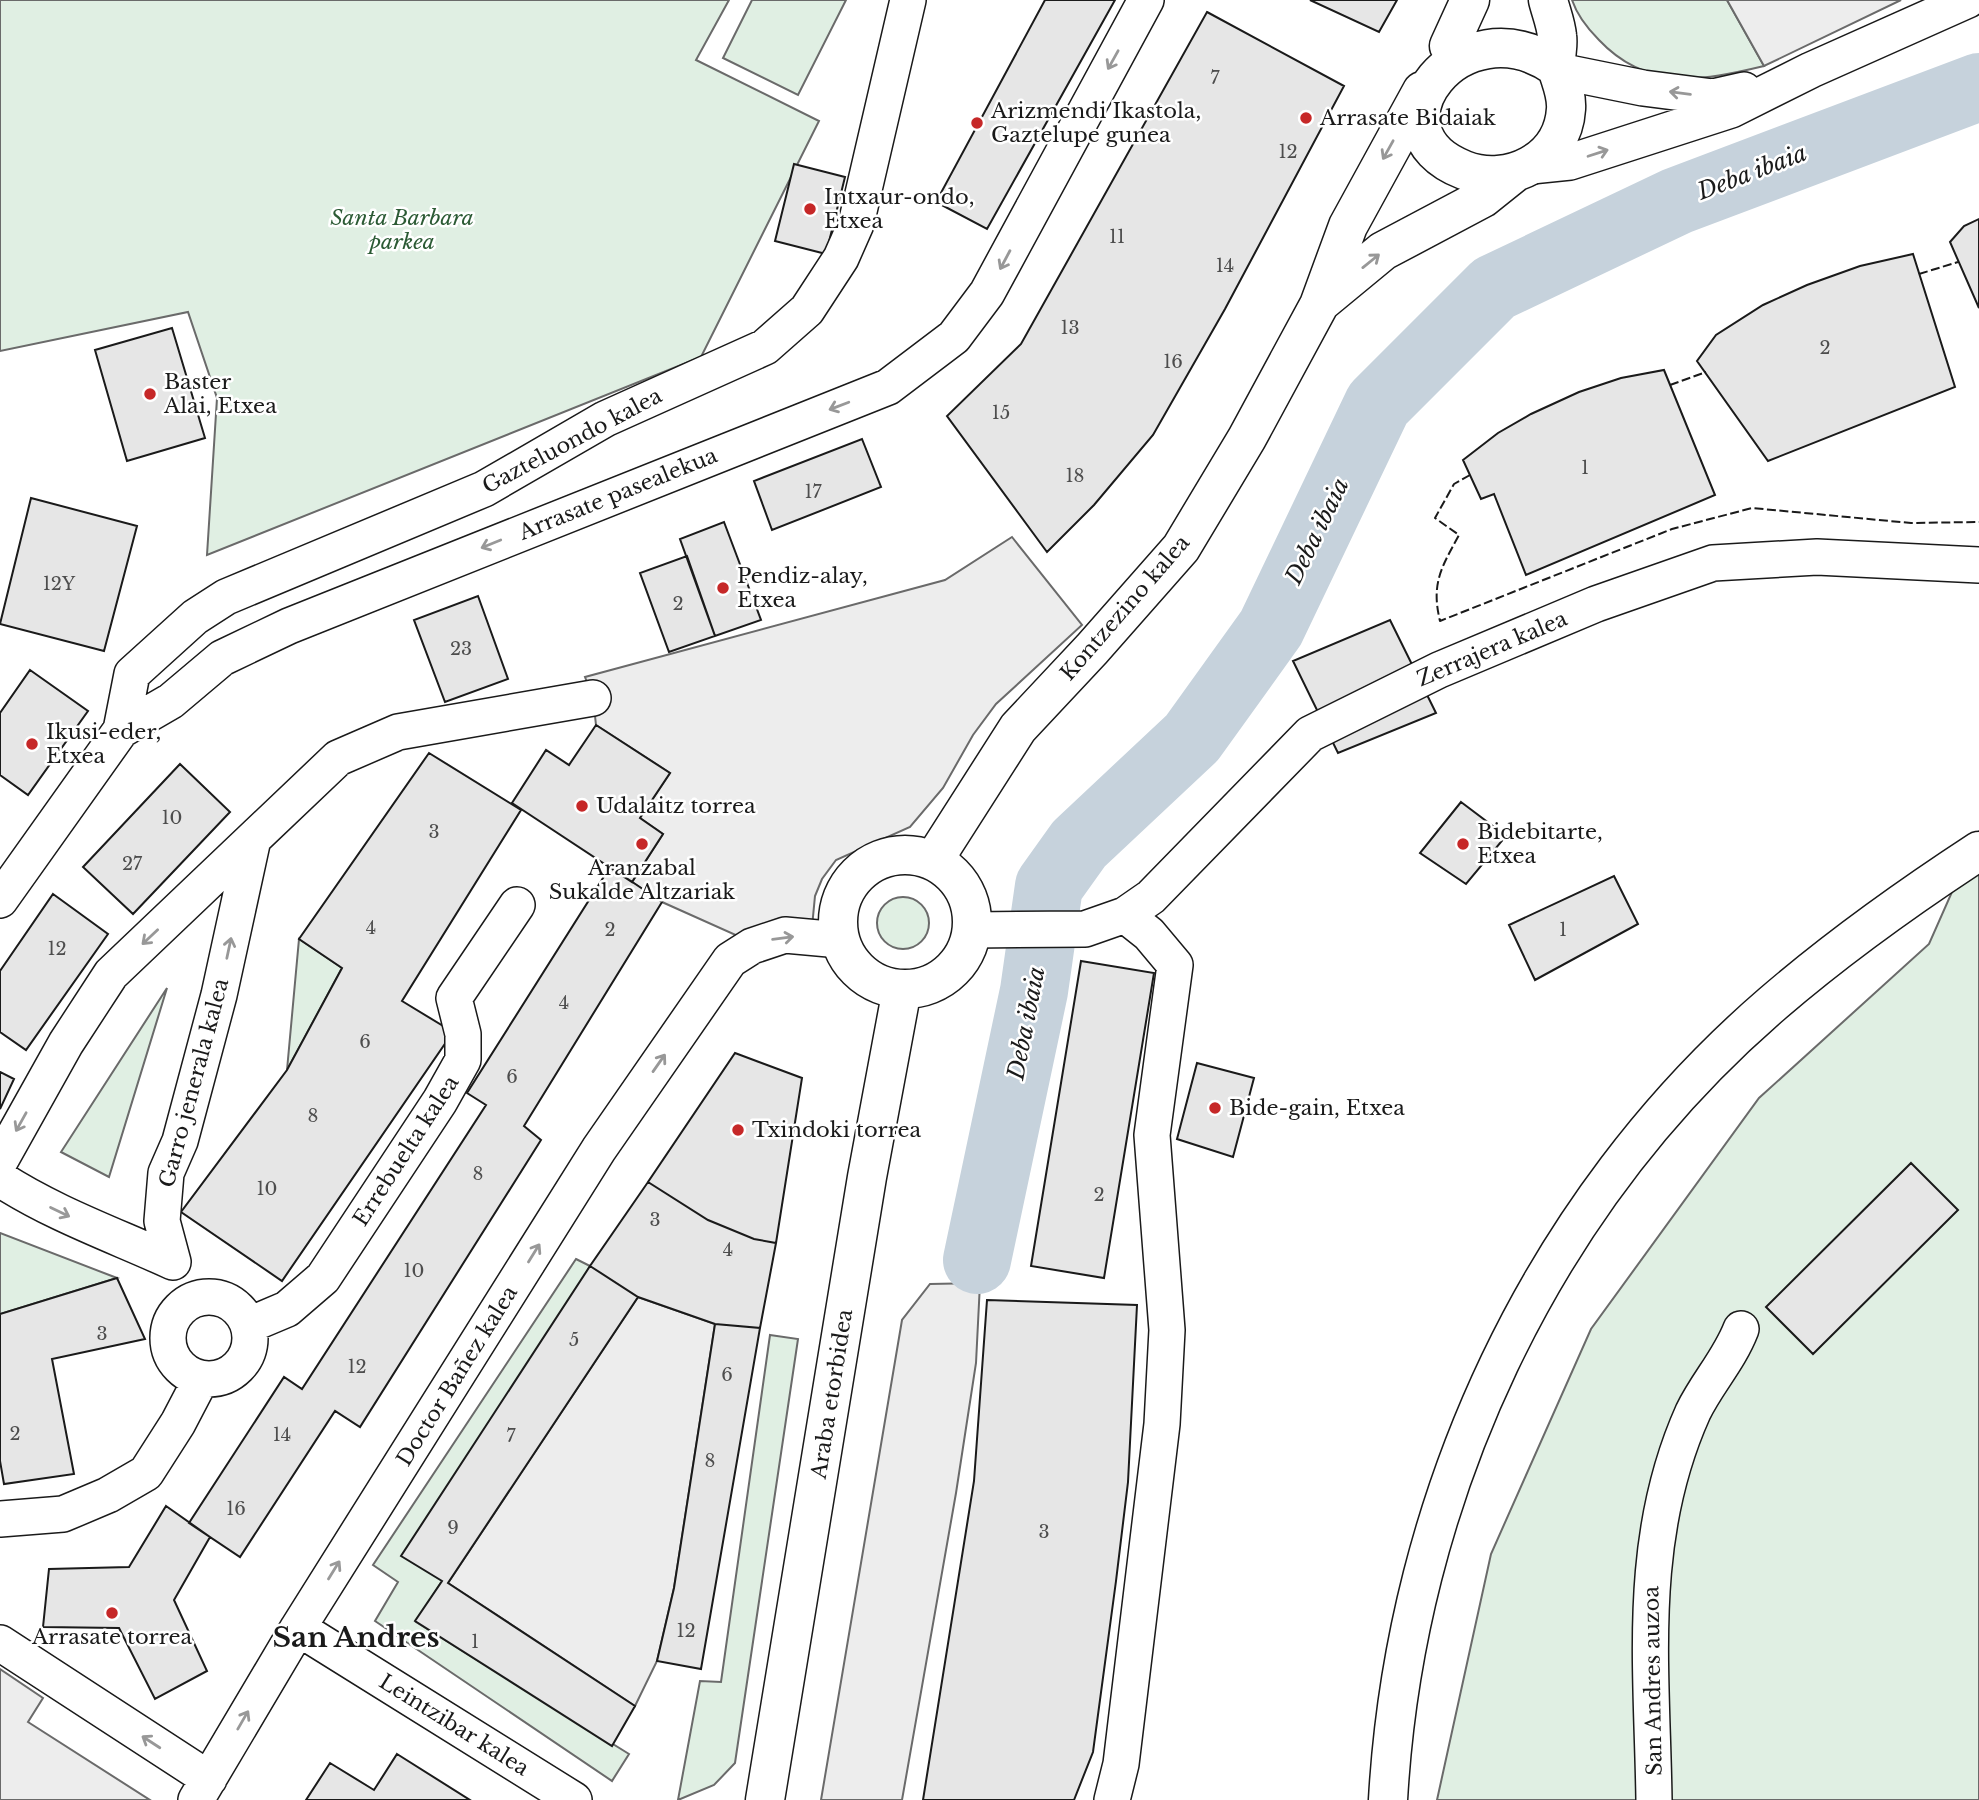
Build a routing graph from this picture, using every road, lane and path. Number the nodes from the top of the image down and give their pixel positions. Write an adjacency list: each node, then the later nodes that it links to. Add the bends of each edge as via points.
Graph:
1 (908, 0): 14 (street, Gazteluondo kalea, via 856,224 841,258 807,310 765,347 605,419 484,489 226,597 195,617 132,674)
2 (1146, 0): 14 (street, Arrasate pasealekua, one-way to 14, via 987,293 954,337 888,387 289,626 222,658 171,701)
3 (1470, 0): 6 (street)
4 (1548, 0): 7 (street, via 1558,38)
5 (1969, 0): 8 (street)
6 (1449, 46): 7 (street, via 1471,34 1495,31 1520,36 1541,48); 9 (street, via 1431,66)
7 (1557, 69): 8 (street, one-way to 7, via 1713,97 1643,88); 10 (street, via 1565,88 1560,132 1548,152)
8 (1795, 78): 10 (street, one-way to 8, via 1570,162 1731,110)
9 (1422, 91): 10 (street, via 1424,127 1444,157 1476,174); 11 (street, Kontzezino kalea, one-way to 11, via 1348,226)
10 (1522, 170): 11 (street, Kontzezino kalea, one-way to 10, via 1383,251 1483,198)
11 (1318, 305): 17 (street, Kontzezino kalea, via 1181,548 1018,728)
12 (1979, 565): 20 (street, Zerrajera kalea, via 1817,558 1713,563 1596,604 1439,670 1310,734 1151,897)
13 (593, 698): 15 (street, via 398,732 338,758)
14 (121, 730): 18 (street, Arrasate pasealekua)
15 (253, 839): 24 (street, one-way to 24, via 111,974); 26 (street, Garro jenerala kalea, one-way to 15, via 162,1221 166,1173 180,1141 219,995)
16 (1979, 851): 40 (street, via 1838,950 1770,1005 1708,1065 1615,1173 1542,1282 1469,1428 1425,1561 1399,1685)
17 (933, 861): 21 (street, via 961,887); 22 (street, via 898,856 866,868 850,884 840,906)
18 (0, 900)
19 (517, 905): 28 (street, Errebuelta kalea, via 454,998 463,1034 463,1060 440,1101 323,1278 287,1309)
20 (1125, 915): 21 (street, Zerrajera kalea, via 1085,929); 34 (street, via 1149,934 1175,965 1152,1135 1167,1320 1162,1424)
21 (982, 930): 23 (street, via 947,974 926,986)
22 (840, 940): 23 (street, via 860,972 875,982); 32 (street, Doctor Bañez kalea, one-way to 22, via 599,1149 730,960 752,946 785,935)
23 (902, 989): 37 (street, Araba etorbidea)
24 (0, 1161)
25 (0, 1179): 26 (street, one-way to 26, via 30,1198)
26 (173, 1262): 27 (street)
27 (199, 1298): 28 (street, via 234,1305); 30 (street, via 176,1314 168,1340 178,1365)
28 (249, 1325): 30 (street, via 248,1353 241,1366 230,1374)
29 (1741, 1329): 41 (street, San Andres auzoa, via 1694,1412 1655,1538 1649,1616)
30 (201, 1379): 31 (street, via 146,1472 108,1495 62,1514)
31 (0, 1519)
32 (298, 1628): 35 (street, Doctor Bañez kalea, one-way to 32); 36 (street, Leintzibar kalea)
33 (0, 1643): 35 (street, one-way to 33)
34 (1121, 1764): 38 (street, via 1098,1778); 39 (street)
35 (202, 1790)
36 (574, 1800)
37 (765, 1800)
38 (1089, 1800)
39 (1112, 1800)
40 (1388, 1800)
41 (1654, 1800)

